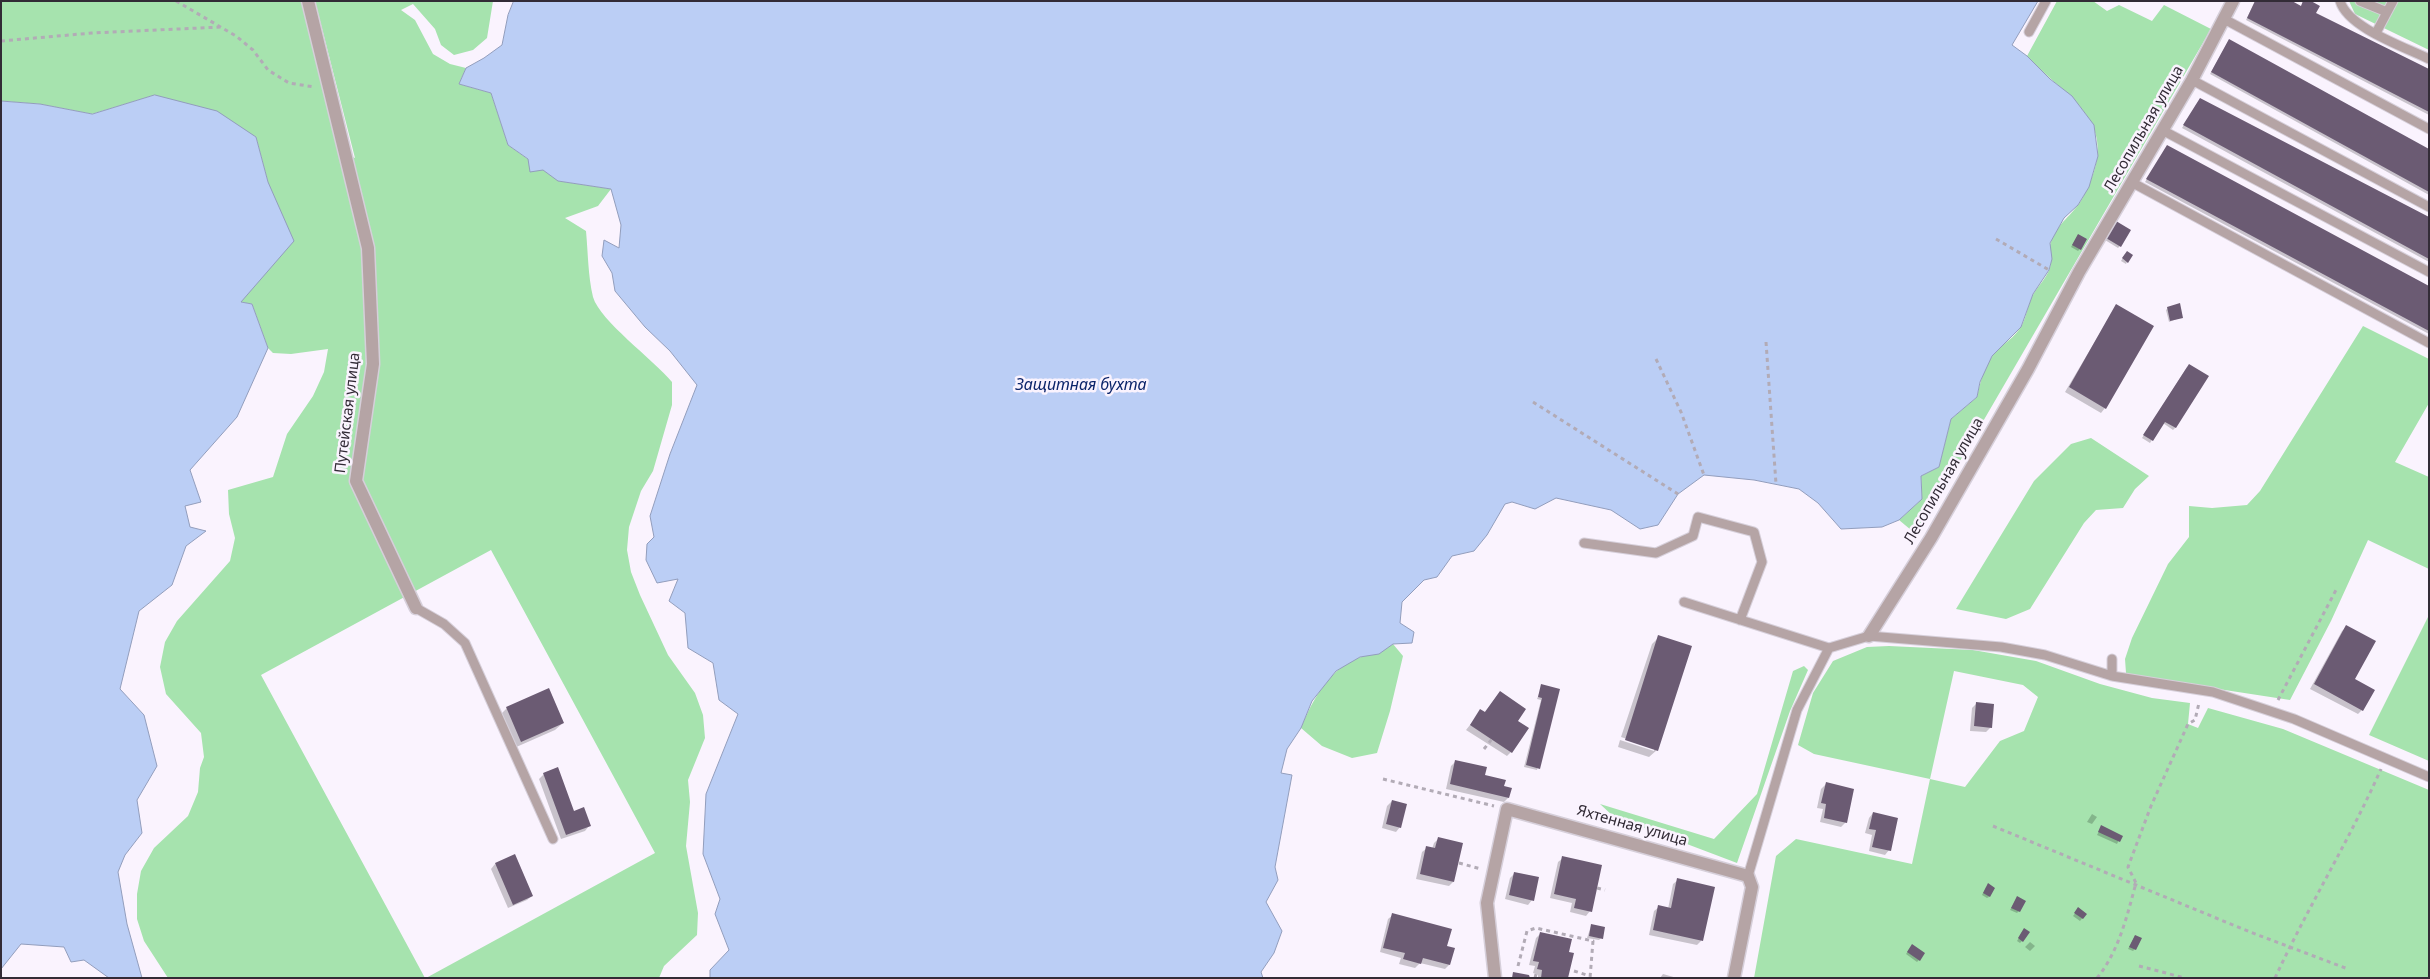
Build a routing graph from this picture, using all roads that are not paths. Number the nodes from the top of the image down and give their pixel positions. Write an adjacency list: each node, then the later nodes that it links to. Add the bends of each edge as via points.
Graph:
1 (308, 1): 21 (street, Путейская улица, via 368,248 373,364 356,481)
2 (2046, 1): 9 (lane)
3 (2233, 1): 8 (street, Лесопильная улица)
4 (2340, 1): 10 (lane, via 2356,23)
5 (2360, 1): 7 (lane)
6 (2393, 1): 7 (lane)
7 (2387, 12): 10 (lane)
8 (2224, 19): 12 (street, Лесопильная улица); 13 (lane)
9 (2029, 32)
10 (2376, 33): 11 (lane)
11 (2429, 59)
12 (2192, 80): 14 (street, Лесопильная улица); 16 (lane)
13 (2429, 129)
14 (2162, 130): 15 (street, Лесопильная улица); 17 (lane)
15 (2132, 183): 18 (lane); 23 (street, Лесопильная улица, via 1931,538)
16 (2429, 207)
17 (2429, 272)
18 (2429, 343)
19 (1584, 543): 22 (lane, via 1656,553 1692,536 1698,517 1754,532 1762,562)
20 (1684, 602): 22 (lane)
21 (416, 608): 28 (lane, via 444,624 465,643)
22 (1740, 620): 24 (lane)
23 (1869, 636): 24 (lane); 26 (lane, via 2045,654)
24 (1829, 648): 29 (lane, via 1797,710)
25 (2112, 658): 26 (lane)
26 (2112, 676): 27 (lane, via 2213,692 2271,711)
27 (2429, 777)
28 (553, 839)
29 (1748, 876): 30 (street, Яхтенная улица, via 1507,809 1487,903); 31 (street, via 1752,887)
30 (1495, 978)
31 (1734, 978)

